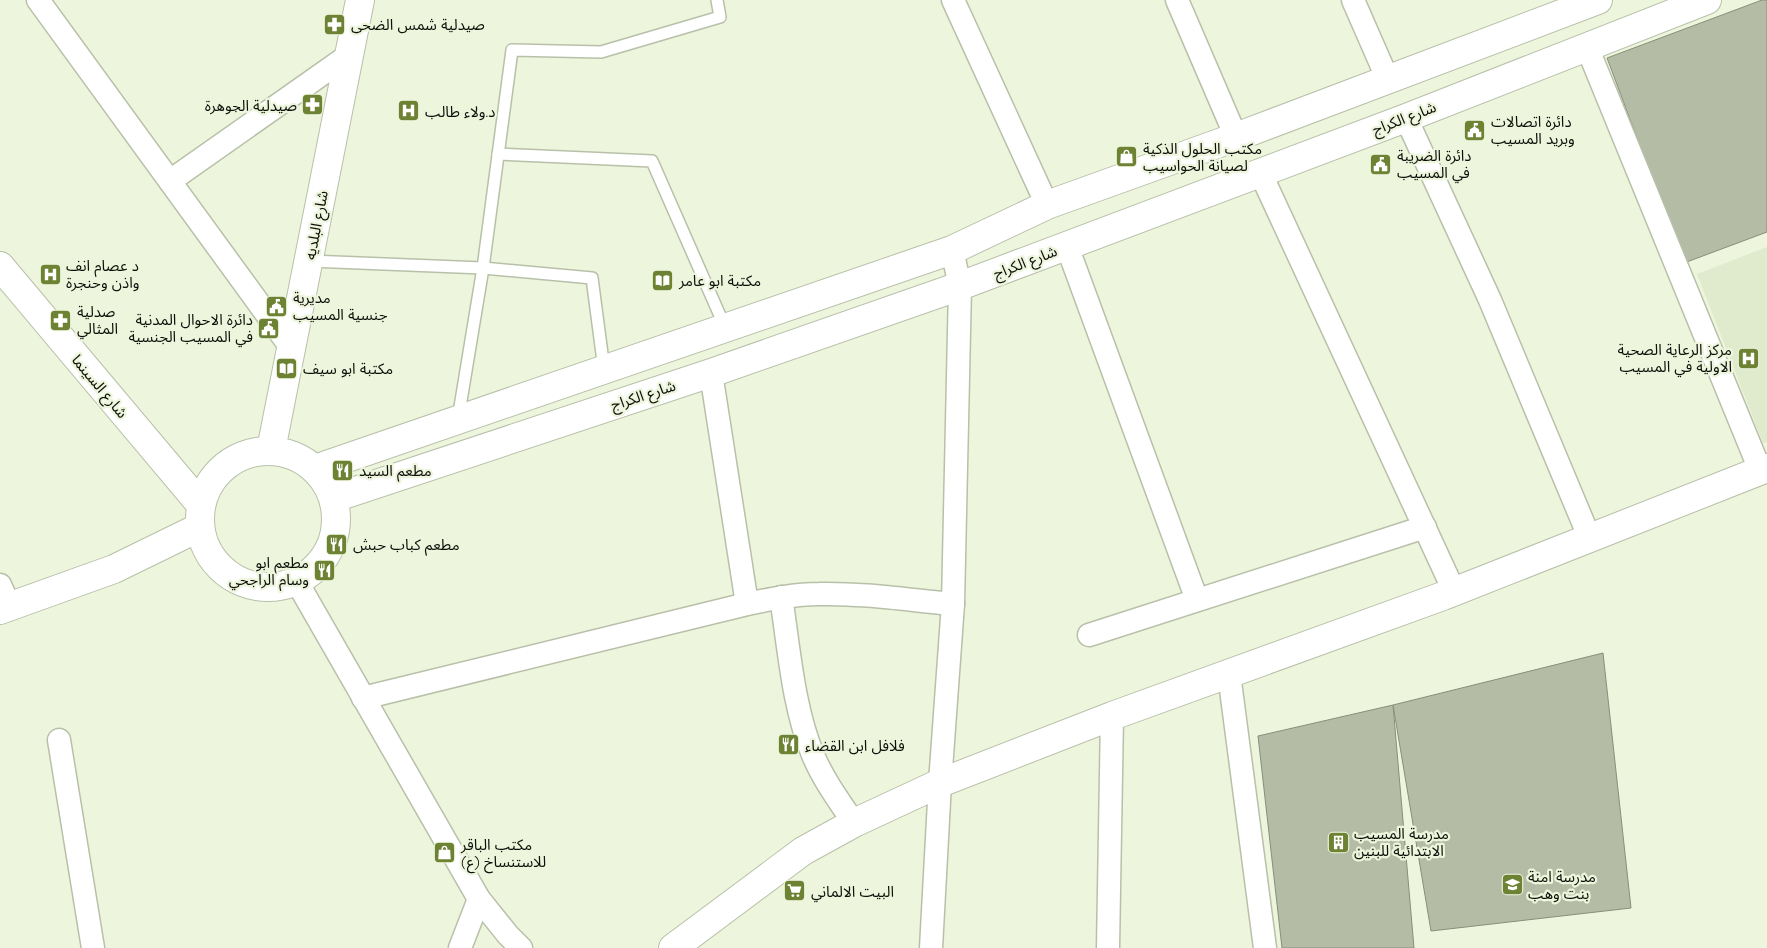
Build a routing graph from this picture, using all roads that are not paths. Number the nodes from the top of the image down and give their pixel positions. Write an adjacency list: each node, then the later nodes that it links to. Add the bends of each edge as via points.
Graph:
1 (38, 0): 16 (street)
2 (360, 0): 10 (main road, شارع البلديه)
3 (717, 0): 14 (lane, via 720,17 601,52 512,50)
4 (953, 0): 17 (street)
5 (1177, 0): 13 (street)
6 (1353, 0): 11 (street)
7 (1707, 0): 9 (main road, شارع الكراج)
8 (1583, 3): 11 (main road)
9 (1587, 47): 12 (main road, شارع الكراج); 31 (street)
10 (349, 55): 16 (street); 20 (main road, شارع البلديه)
11 (1388, 80): 13 (main road)
12 (1406, 118): 15 (main road, شارع الكراج); 35 (street, via 1490,300)
13 (1236, 137): 17 (main road)
14 (498, 154): 22 (lane); 24 (lane, via 652,161)
15 (1260, 172): 18 (main road, شارع الكراج); 34 (street)
16 (170, 181): 25 (street)
17 (1047, 205): 19 (main road)
18 (1067, 246): 23 (main road, شارع الكراج); 40 (street)
19 (952, 250): 23 (street); 24 (main road)
20 (310, 261): 22 (lane); 25 (main road, شارع البلديه)
21 (0, 266): 33 (main road, شارع السينما)
22 (483, 268): 26 (lane, via 592,278); 28 (lane)
23 (960, 286): 27 (main road, شارع الكراج); 42 (street)
24 (725, 327): 26 (main road)
25 (292, 349): 29 (main road, شارع البلديه)
26 (604, 369): 28 (main road)
27 (711, 373): 32 (main road, شارع الكراج); 41 (street)
28 (458, 420): 30 (main road)
29 (272, 450): 30 (main road, via 303,459); 33 (main road, via 237,458 222,468 209,484)
30 (316, 469): 32 (main road)
31 (1764, 469): 35 (main road)
32 (334, 498): 36 (main road, via 337,523 331,547 317,568)
33 (200, 516): 36 (main road, via 208,552 224,572 246,585 272,588); 39 (main road, via 114,569)
34 (1425, 527): 37 (street); 40 (street)
35 (1590, 539): 37 (main road)
36 (297, 582): 45 (street)
37 (1454, 592): 44 (main road)
38 (782, 597): 41 (street); 42 (street, via 853,594); 49 (street, via 798,707 813,755)
39 (3, 600)
40 (1197, 600): 43 (street)
41 (747, 604): 45 (street)
42 (953, 604): 48 (street)
43 (1089, 635)
44 (1229, 674): 46 (main road); 57 (street)
45 (363, 698): 50 (street)
46 (1112, 716): 48 (main road); 56 (street)
47 (59, 740): 51 (street)
48 (940, 783): 49 (main road); 55 (street)
49 (854, 823): 54 (main road, via 803,851)
50 (479, 899): 52 (street); 53 (street)
51 (93, 948)
52 (460, 948)
53 (521, 948)
54 (673, 948)
55 (931, 948)
56 (1108, 948)
57 (1265, 948)

